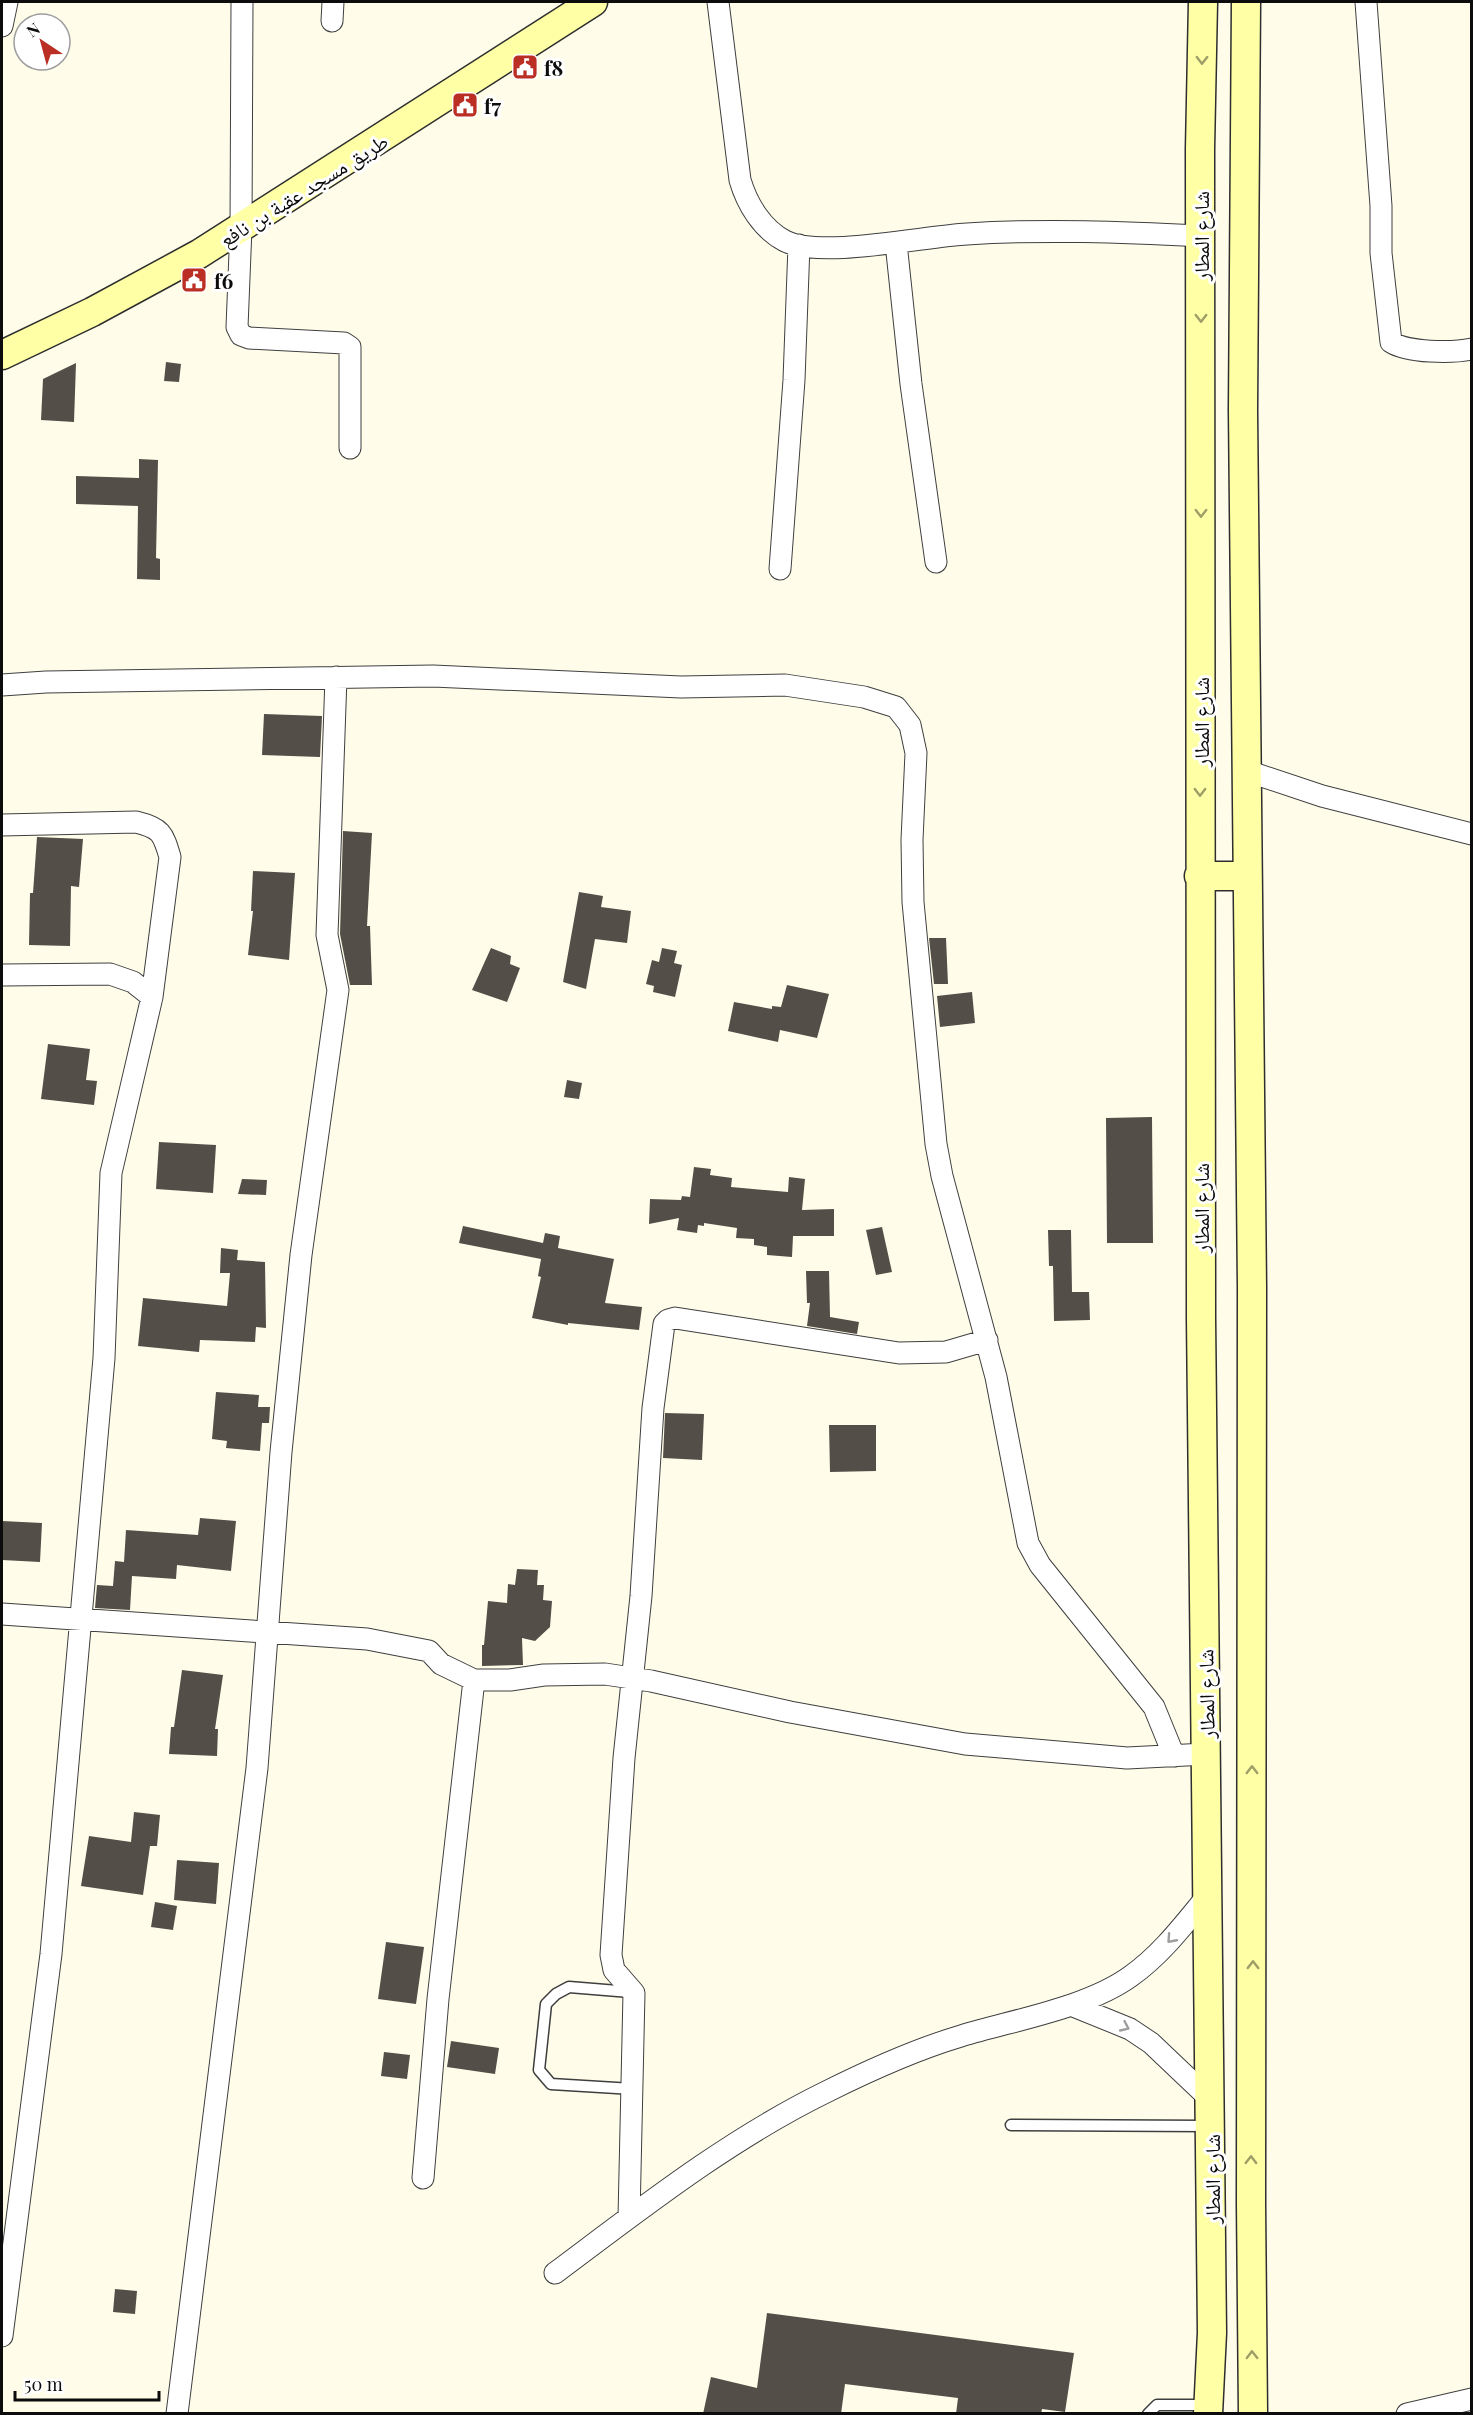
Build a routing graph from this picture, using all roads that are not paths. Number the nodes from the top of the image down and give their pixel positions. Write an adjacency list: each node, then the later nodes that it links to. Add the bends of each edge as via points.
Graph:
1 (7, 2): 8 (street)
2 (242, 2): 9 (street)
3 (593, 2): 9 (street, طريق مسجد عقبة بن نافع)
4 (718, 2): 12 (street, via 745,197 771,231 786,242)
5 (1203, 2): 10 (street, شارع المطار, one-way to 10)
6 (1246, 2): 20 (street, شارع المطار, via 1243,410)
7 (1366, 2): 13 (street, via 1381,253 1391,342 1399,348 1416,350)
8 (2, 26)
9 (241, 228): 14 (street, طريق مسجد عقبة بن نافع, via 92,312); 15 (street, via 237,327 241,335 249,338 344,343 350,347)
10 (1200, 236): 11 (street, via 1083,231 967,234); 23 (street, شارع المطار, one-way to 23)
11 (896, 243): 12 (street); 16 (street)
12 (799, 245): 17 (street)
13 (1472, 349)
14 (2, 355)
15 (350, 448)
16 (936, 562)
17 (780, 569)
18 (336, 677): 19 (street); 27 (street, via 433,676 681,687 803,686 864,697 896,708 904,715 915,739 913,902 936,1144); 30 (street, via 327,935 338,990 300,1267)
19 (2, 685)
20 (1247, 771): 22 (street, via 1322,796); 24 (street, شارع المطار)
21 (2, 825): 26 (street, via 136,822 154,827 164,837 170,857)
22 (1472, 834)
23 (1199, 876): 24 (street); 33 (street, شارع المطار)
24 (1247, 876): 49 (street, شارع المطار, one-way to 24, via 1252,1288)
25 (2, 975): 26 (street, via 110,974 133,982)
26 (152, 997): 29 (street, via 111,1173 104,1358)
27 (987, 1340): 31 (street, via 946,1352 899,1353 749,1328 668,1320 664,1324 653,1408); 34 (street, via 1032,1554 1154,1707)
28 (2, 1614): 29 (street)
29 (80, 1620): 30 (street); 44 (street, via 51,1954)
30 (266, 1633): 32 (street, via 405,1645 429,1651 441,1664); 47 (street, via 257,1768)
31 (634, 1679): 32 (street, via 605,1674); 34 (street, via 965,1744 1127,1758); 36 (street, via 623,1769 611,1963)
32 (474, 1680): 41 (street, via 438,1999)
33 (1206, 1754): 34 (street); 35 (street, شارع المطار)
34 (1174, 1756)
35 (1209, 1894): 37 (street, one-way to 37, via 1153,1959 1129,1978); 39 (street, شارع المطار)
36 (634, 1993): 38 (street); 38 (lane, via 569,1987 556,1994 546,2004 539,2070 551,2084)
37 (1071, 2005): 39 (street, one-way to 39, via 1130,2029 1151,2043); 42 (street, via 897,2058 824,2093 682,2177)
38 (633, 2089): 42 (street)
39 (1211, 2113): 40 (lane); 46 (street, شارع المطار, via 1212,2333)
40 (1011, 2125)
41 (423, 2178)
42 (629, 2217): 43 (street)
43 (555, 2273)
44 (2, 2336)
45 (1472, 2399): 50 (street)
46 (1208, 2409): 48 (lane, via 1157,2405)
47 (177, 2414)
48 (1148, 2414)
49 (1253, 2414)
50 (1407, 2414)

